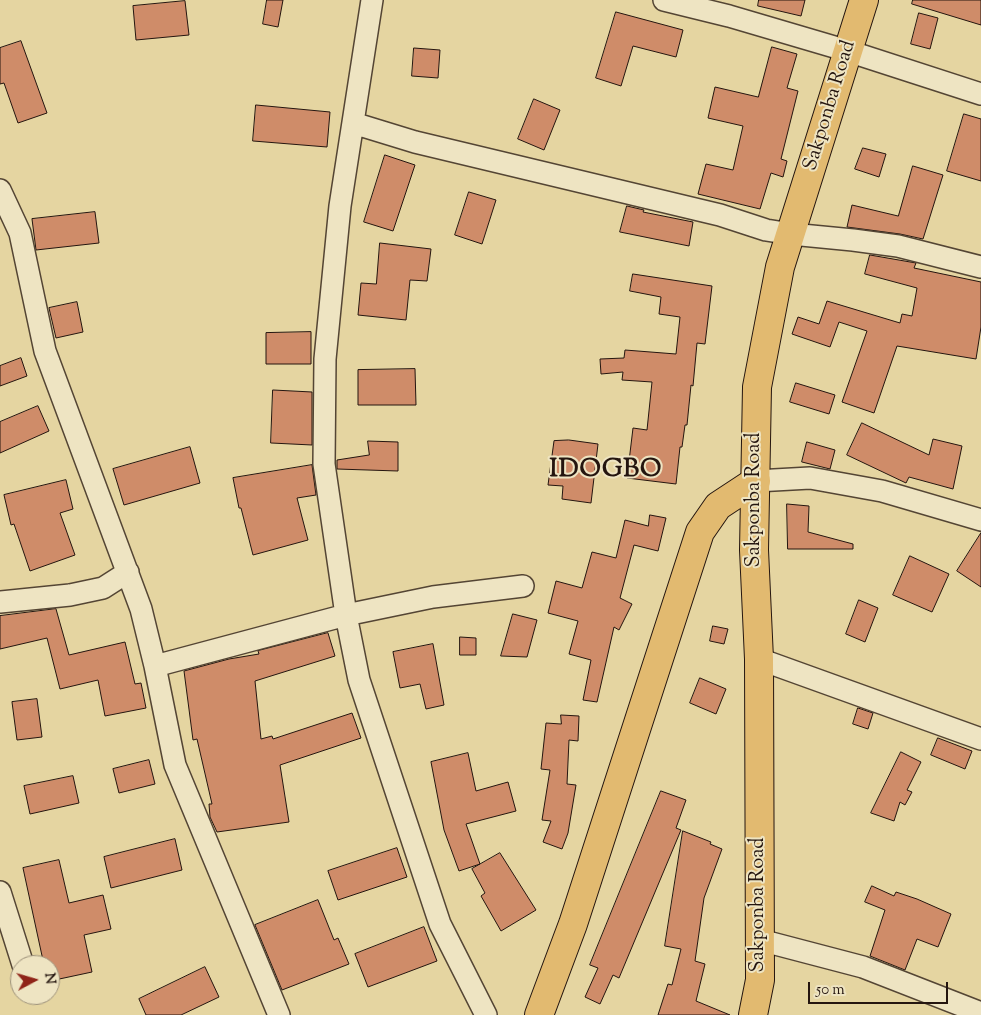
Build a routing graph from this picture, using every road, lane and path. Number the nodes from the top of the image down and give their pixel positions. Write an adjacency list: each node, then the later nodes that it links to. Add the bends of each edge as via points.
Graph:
1 (372, 0): 6 (street)
2 (664, 0): 4 (street)
3 (864, 0): 4 (main road, Sakponba Road)
4 (848, 52): 5 (street); 8 (main road, Sakponba Road)
5 (981, 94)
6 (353, 123): 8 (street, via 415,142); 15 (street, via 340,206 325,359 324,464)
7 (0, 190): 12 (street, via 20,232 44,351)
8 (791, 234): 9 (street, via 898,246); 10 (main road, Sakponba Road, via 780,267 757,387)
9 (981, 267)
10 (756, 481): 11 (street, via 810,478 882,490); 16 (main road, Sakponba Road, via 754,550); 26 (main road, via 718,506 700,532 573,924)
11 (981, 520)
12 (128, 572): 14 (street, via 103,588); 17 (street)
13 (523, 586): 15 (street, via 432,597)
14 (0, 602)
15 (346, 615): 17 (street); 25 (street, via 359,680 440,924)
16 (759, 659): 18 (street); 20 (main road, Sakponba Road)
17 (155, 666): 24 (street, via 175,765)
18 (981, 739)
19 (0, 892): 21 (street)
20 (760, 940): 22 (street, via 863,967); 27 (main road, Sakponba Road, via 760,980)
21 (21, 955)
22 (956, 1010): 23 (street)
23 (981, 1013)
24 (279, 1015)
25 (486, 1015)
26 (539, 1015)
27 (753, 1015)

